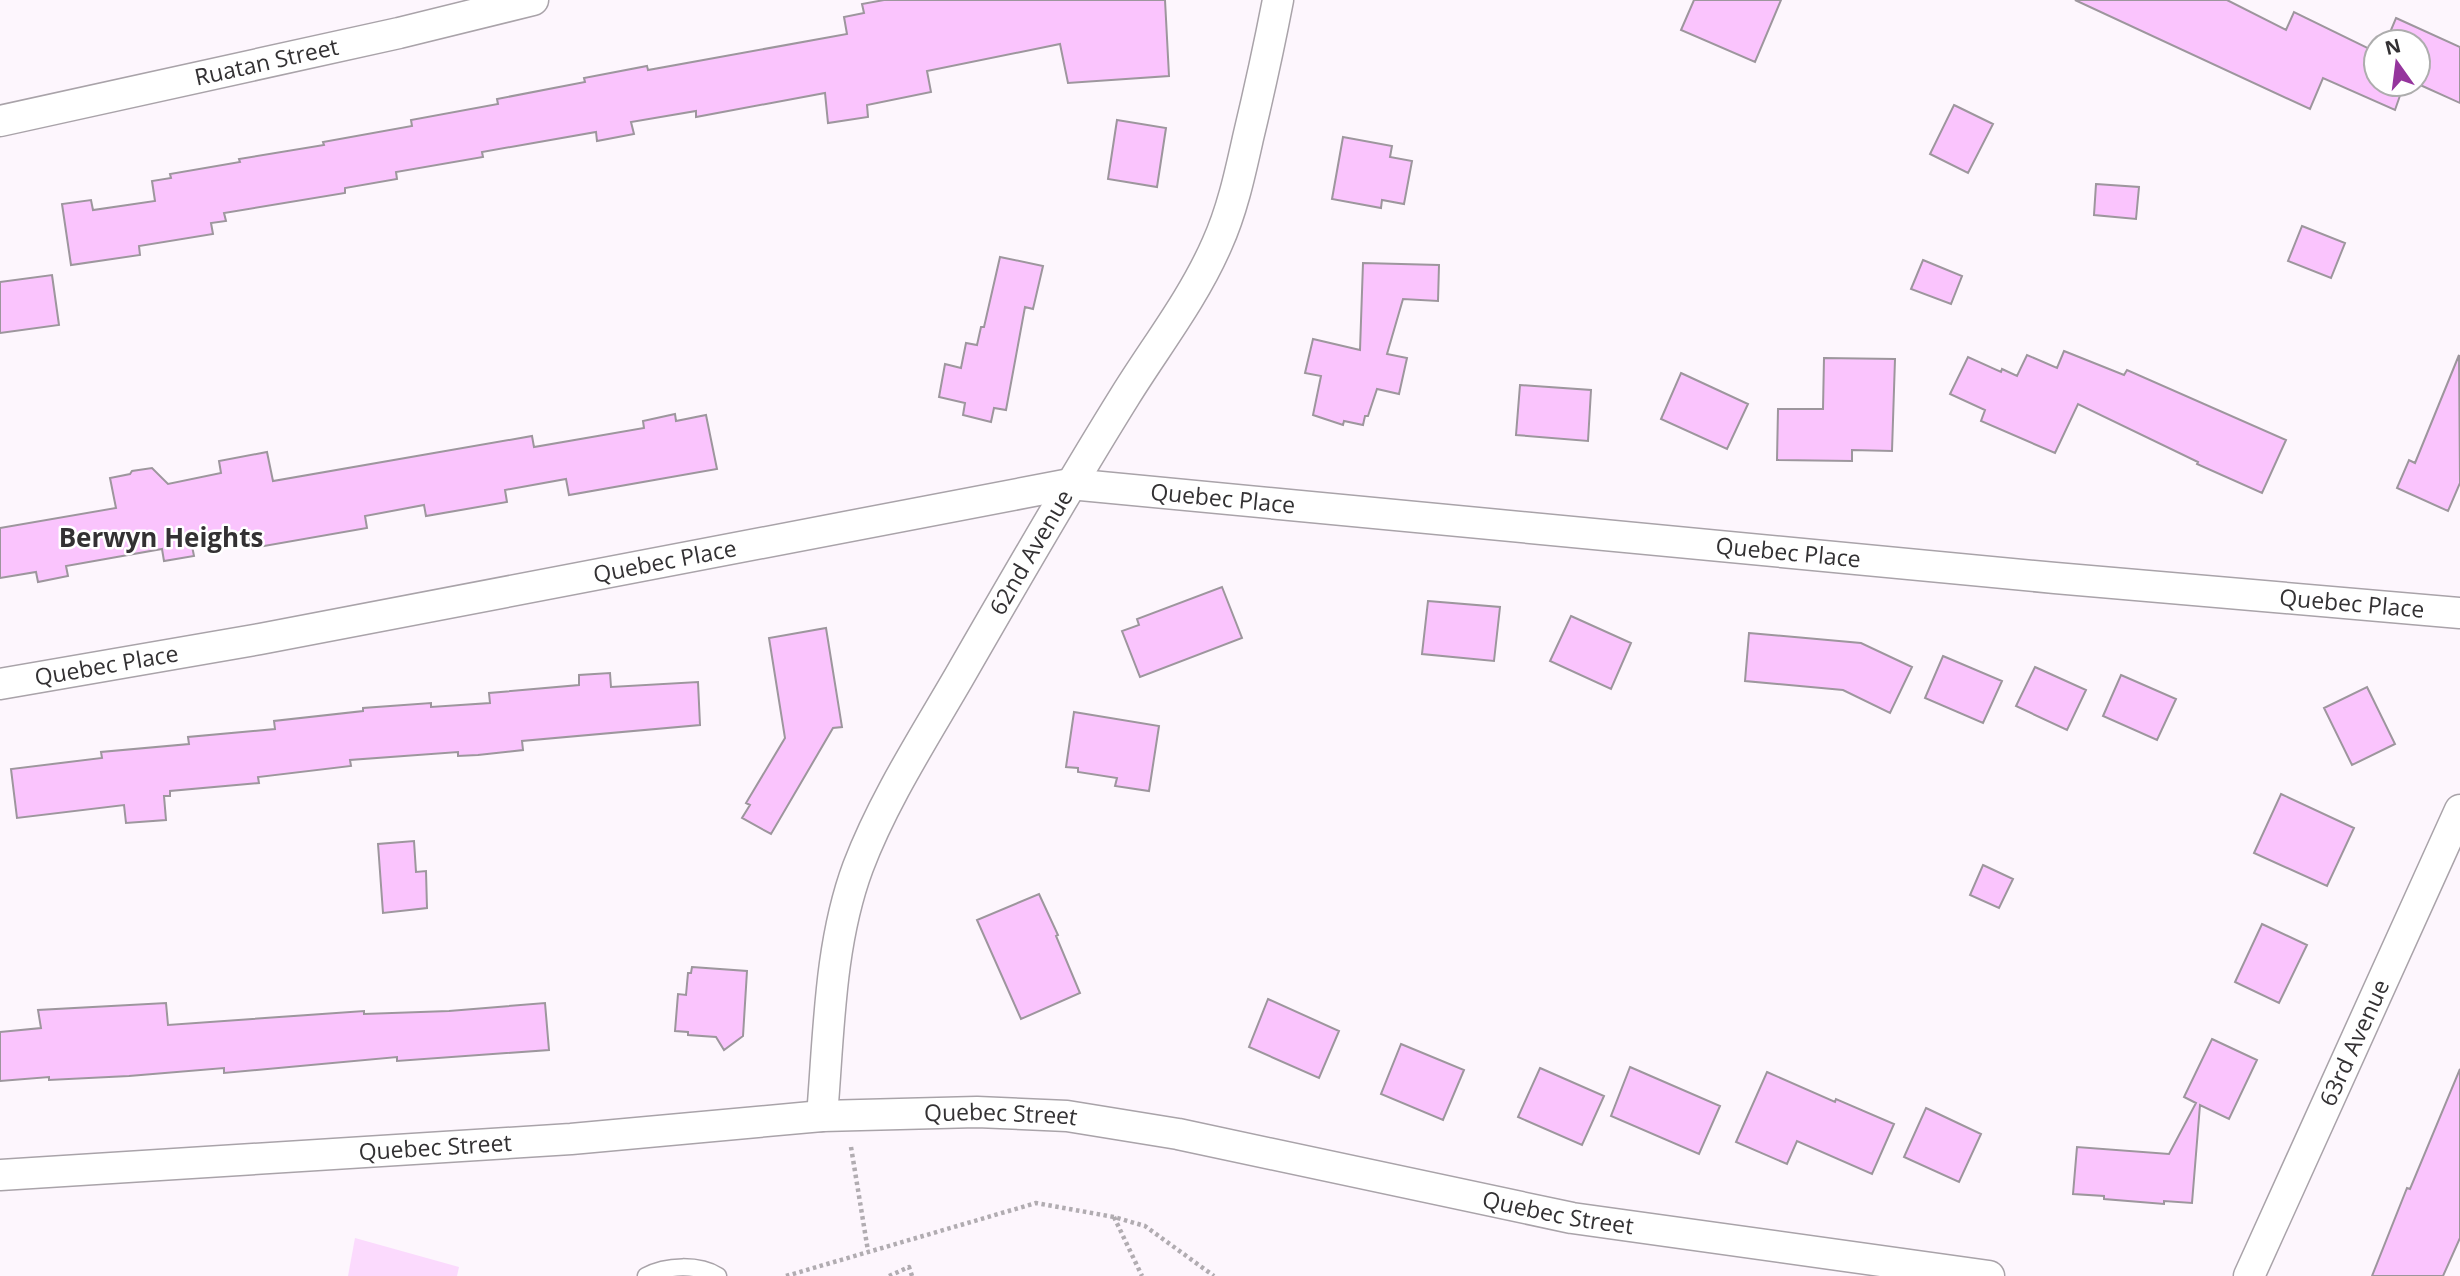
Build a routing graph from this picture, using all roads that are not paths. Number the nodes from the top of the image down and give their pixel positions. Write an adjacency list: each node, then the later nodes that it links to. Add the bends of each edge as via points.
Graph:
1 (533, 0): 3 (street, Ruatan Street)
2 (1278, 0): 4 (street, 62nd Avenue, via 1236,193 1218,242 1192,296)
3 (0, 121)
4 (1070, 484): 5 (street, Quebec Place); 6 (street, Quebec Place, via 260,639); 8 (street, 62nd Avenue, via 921,743 857,869 834,979)
5 (2460, 613)
6 (0, 684)
7 (2460, 810): 13 (street, 63rd Avenue)
8 (822, 1116): 9 (street, Quebec Street, via 571,1139); 12 (street, Quebec Street, via 977,1112 1067,1116 1178,1134 1572,1218)
9 (0, 1175)
10 (646, 1276): 11 (lane, via 660,1269 707,1269)
11 (718, 1276)
12 (1989, 1276)
13 (2249, 1276)

